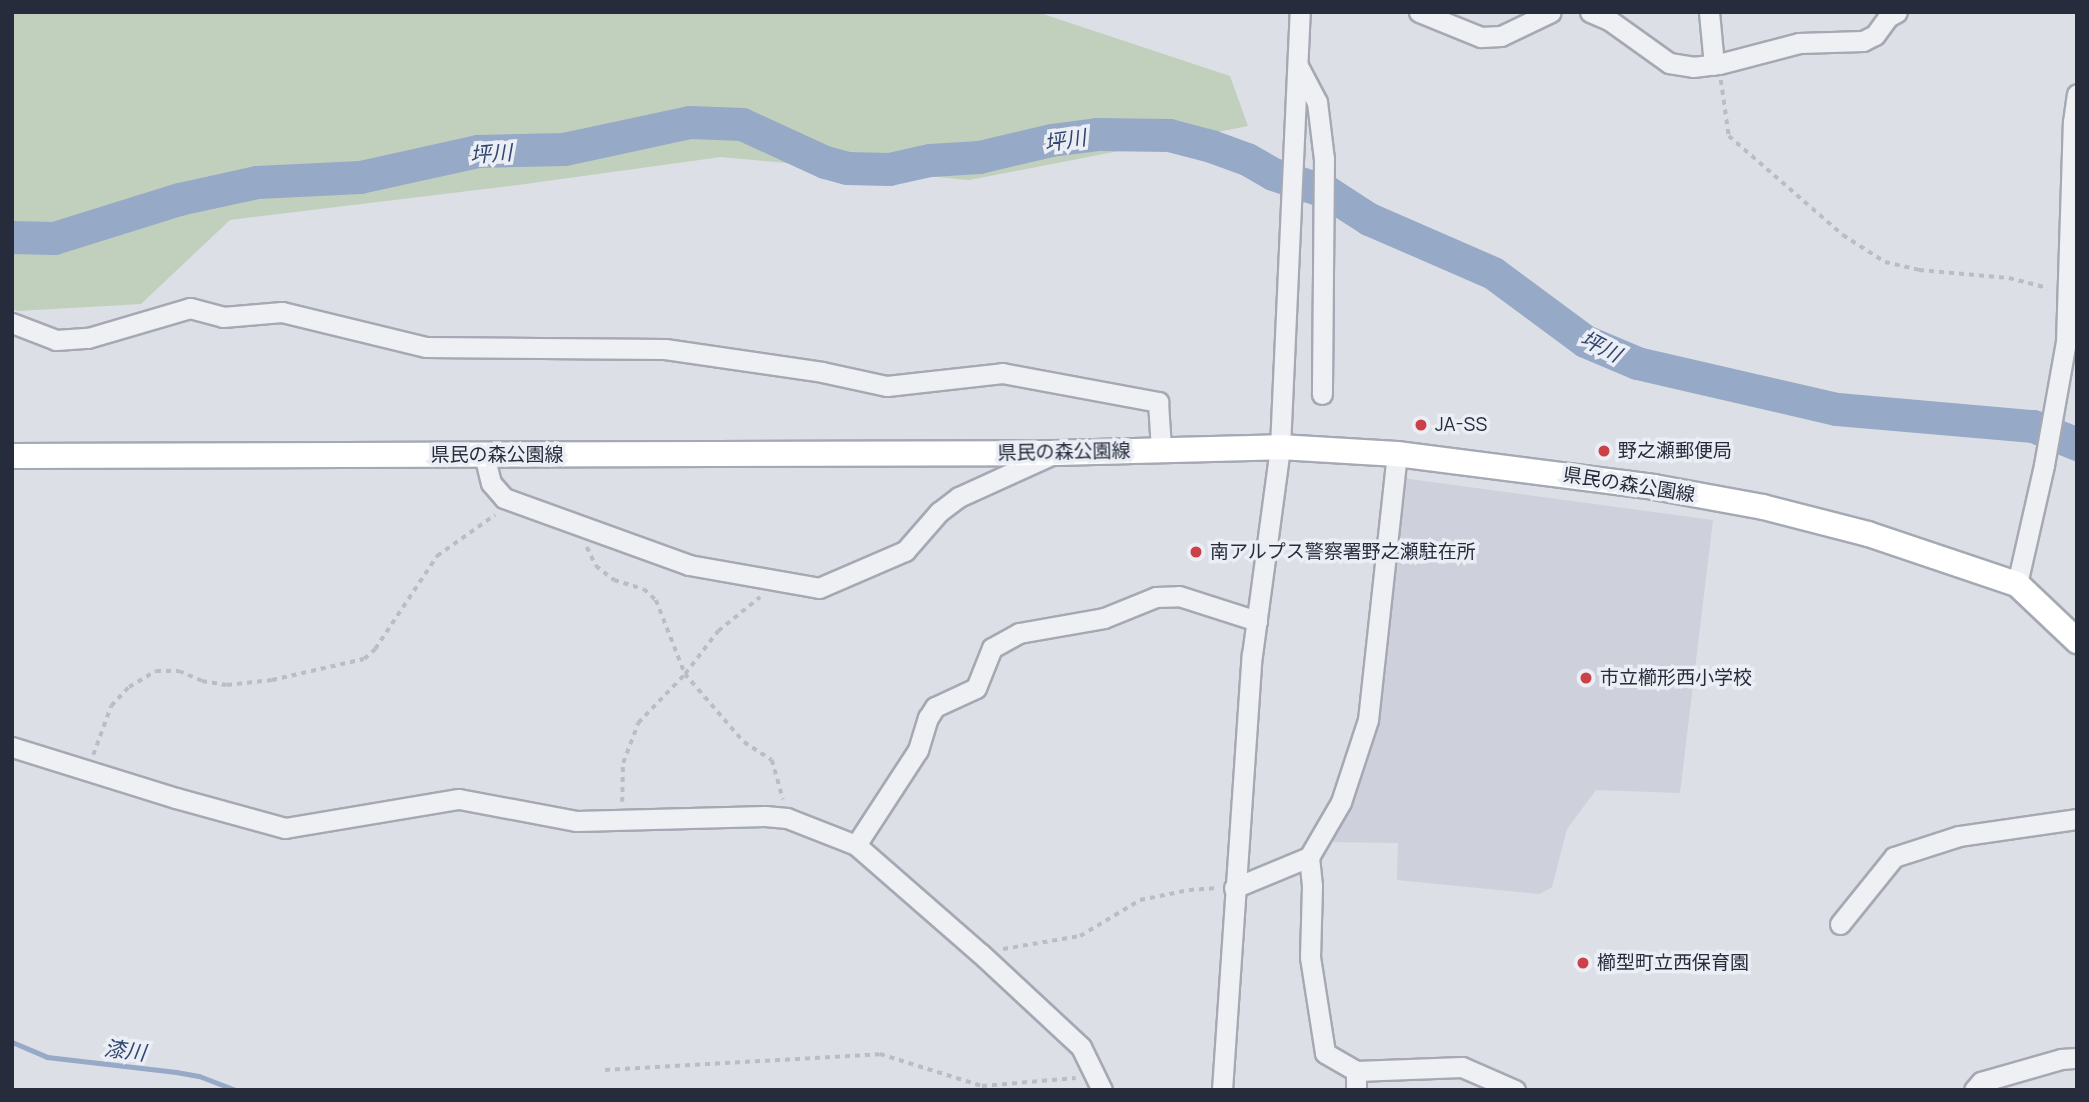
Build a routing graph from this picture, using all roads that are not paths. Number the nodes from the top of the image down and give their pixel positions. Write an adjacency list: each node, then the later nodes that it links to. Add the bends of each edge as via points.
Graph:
1 (1300, 12): 7 (street)
2 (1419, 12): 3 (street, via 1481,37 1501,36)
3 (1551, 12)
4 (1590, 12): 8 (street, via 1609,20 1669,63)
5 (1709, 12): 8 (street)
6 (1897, 12): 8 (street, via 1863,41 1799,43)
7 (1298, 65): 12 (street, via 1317,102 1324,159); 13 (street)
8 (1716, 65)
9 (2077, 94): 11 (street, via 2067,292)
10 (12, 323): 14 (street, via 56,340 77,339 191,308 223,317 282,312 426,347 665,349 887,386 1002,373 1158,402)
11 (2071, 341): 19 (street, via 2062,364)
12 (1322, 394)
13 (1280, 447): 14 (main road, 県民の森公園線); 16 (main road, 県民の森公園線); 20 (street)
14 (1161, 449): 15 (main road, 県民の森公園線)
15 (1056, 453): 17 (main road, 県民の森公園線); 17 (street, via 959,497 939,512 905,551 819,588 689,565 504,498 491,483)
16 (1397, 454): 19 (main road, 県民の森公園線, via 1763,506 1868,534); 25 (street, via 1368,720 1341,802)
17 (484, 455): 18 (main road, 県民の森公園線)
18 (12, 456)
19 (2017, 584): 21 (main road, 県民の森公園線)
20 (1257, 621): 24 (street, via 1179,596 1156,597 1104,618 1019,633 992,648 975,688 936,707 908,766); 26 (street)
21 (2077, 641)
22 (12, 747): 24 (street, via 285,828 460,799 577,821 787,818)
23 (2077, 819): 27 (street, via 1959,836 1894,858)
24 (856, 845): 30 (street, via 1081,1047)
25 (1309, 857): 26 (street); 29 (street, via 1310,957 1325,1053)
26 (1234, 888): 31 (street)
27 (1840, 924)
28 (2077, 1058): 33 (street, via 1981,1082)
29 (1356, 1080): 32 (street, via 1462,1068)
30 (1098, 1081)
31 (1222, 1090)
32 (1516, 1090)
33 (1974, 1090)

